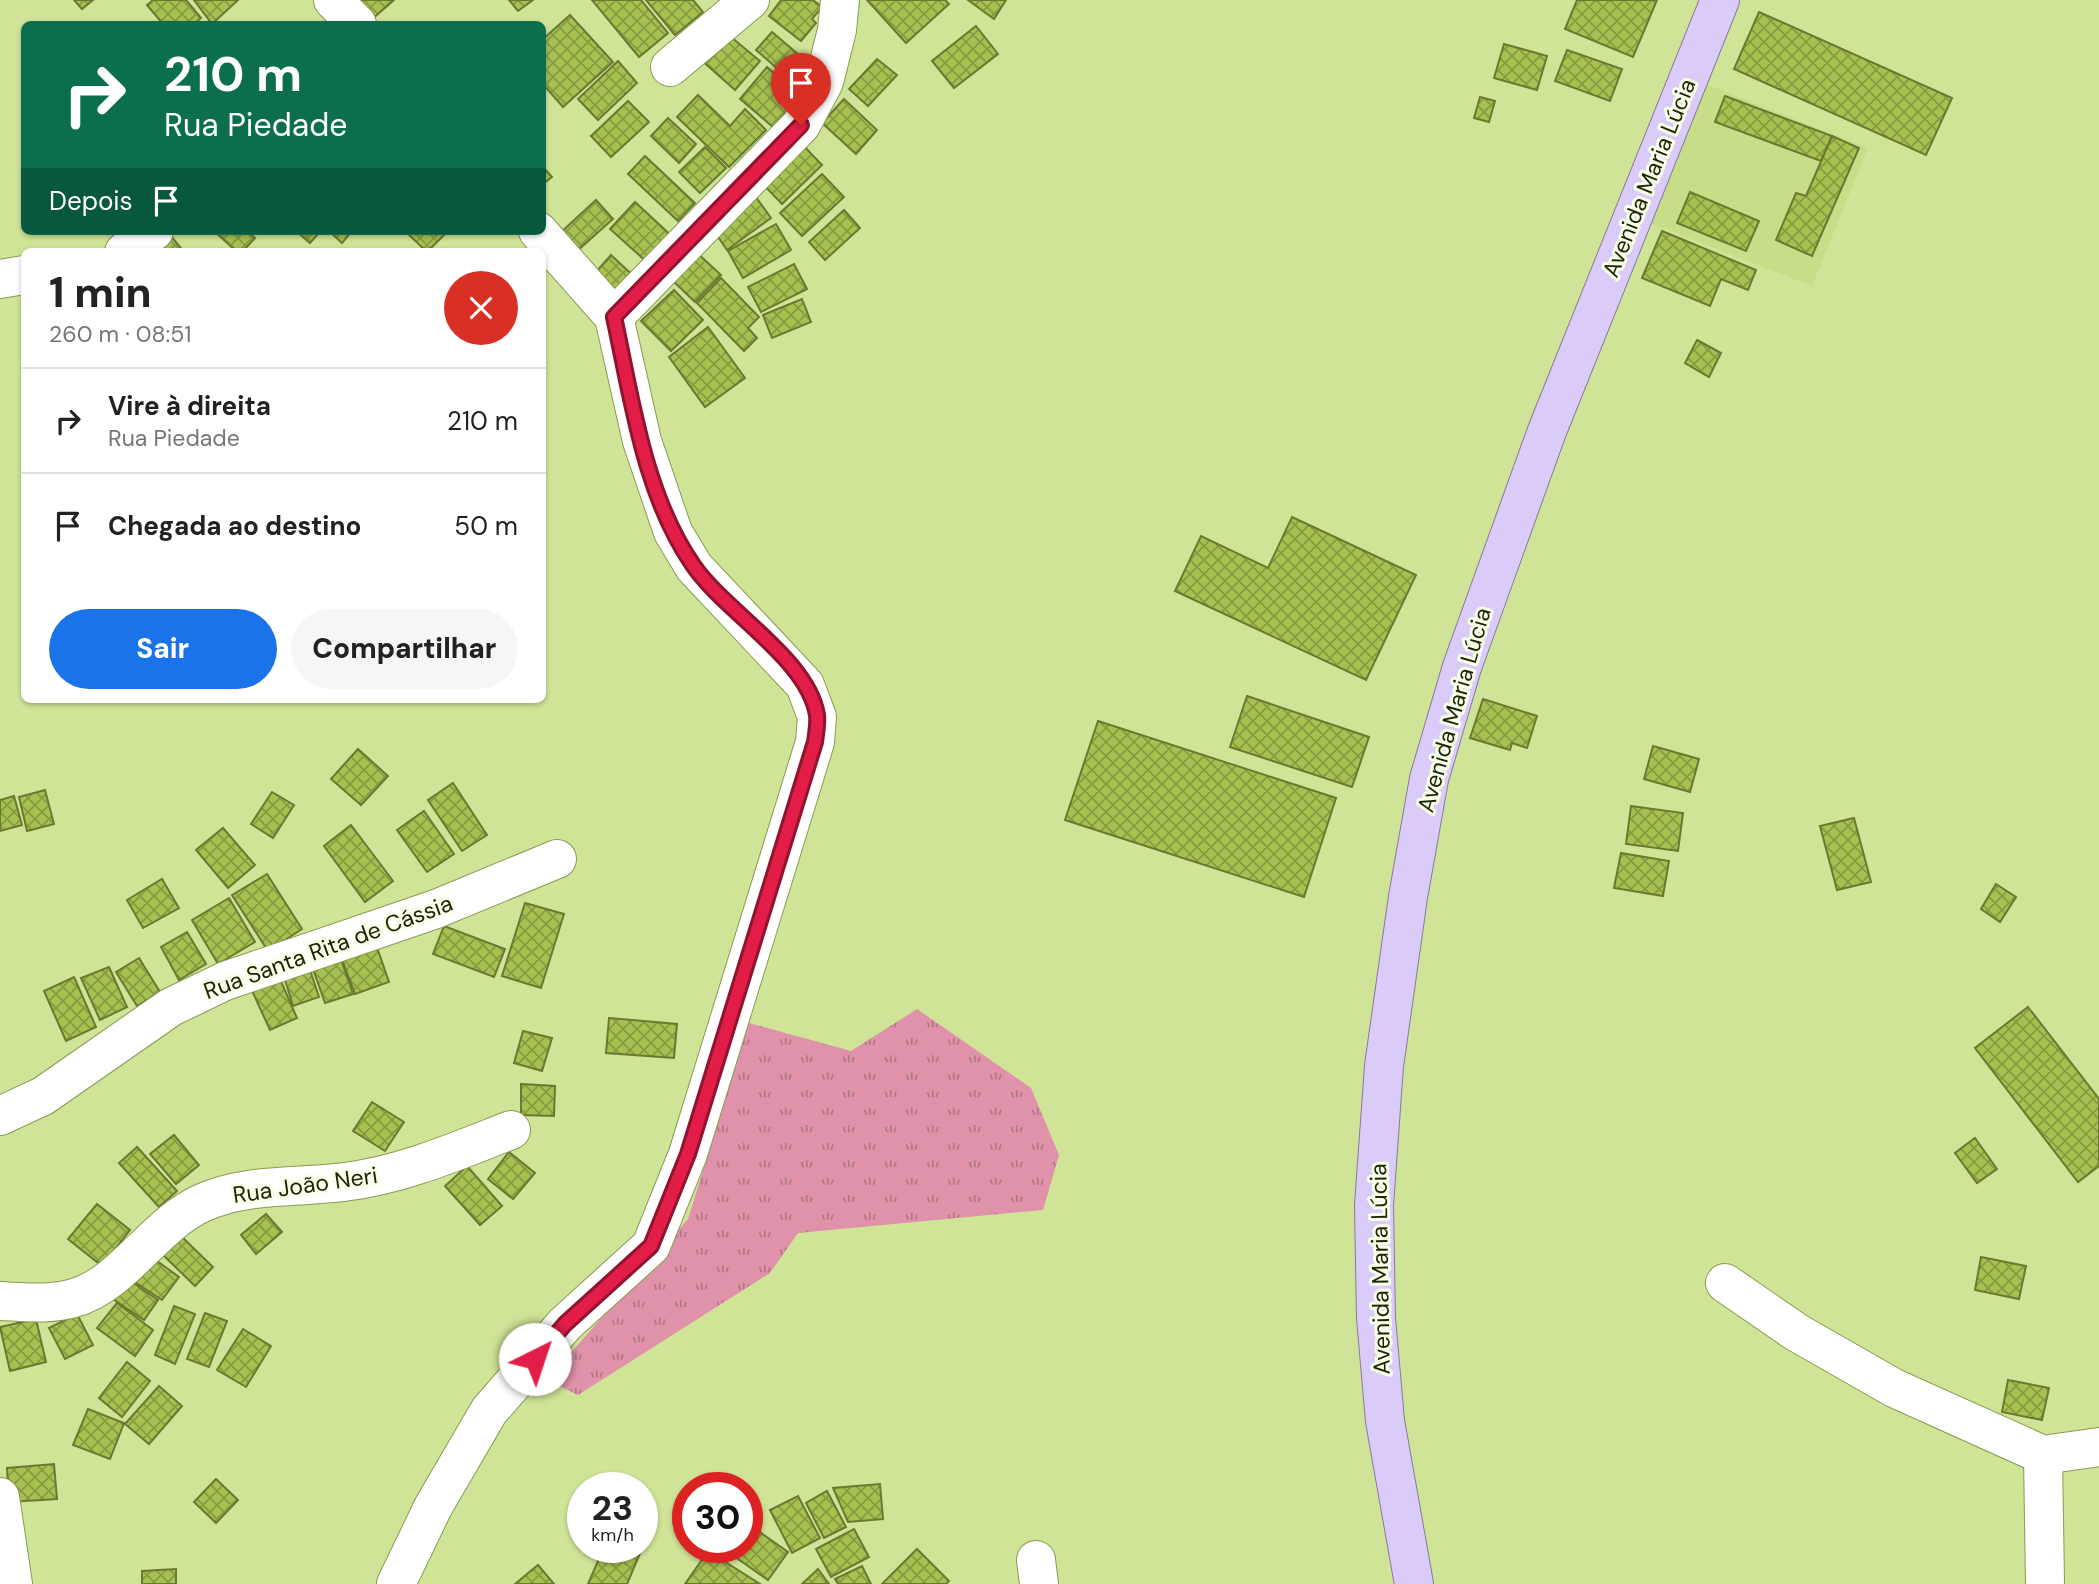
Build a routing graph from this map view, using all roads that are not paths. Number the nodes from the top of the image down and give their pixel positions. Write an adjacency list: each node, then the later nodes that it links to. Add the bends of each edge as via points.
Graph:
1 (333, 0): 5 (street)
2 (750, 0): 6 (street)
3 (840, 0): 12 (street, via 824,82 801,125)
4 (1720, 0): 23 (main road, Avenida Maria Lúcia, via 1546,431 1462,667 1429,779 1384,1066 1374,1205 1376,1318 1385,1421)
5 (354, 21)
6 (670, 67)
7 (148, 235): 9 (street)
8 (542, 235): 12 (street)
9 (130, 248)
10 (21, 276): 11 (street)
11 (0, 279)
12 (614, 317): 22 (street, via 642,441 673,532 694,567 805,685 817,717 815,742 688,1154 651,1246 565,1324 489,1411 433,1507)
13 (557, 859): 14 (street, Rua Santa Rita de Cássia, via 436,909 225,981 171,1007 43,1096)
14 (0, 1116)
15 (511, 1130): 17 (street, Rua João Neri, via 388,1174 235,1192 201,1203 103,1283 77,1298 48,1303)
16 (1725, 1283): 19 (street, via 1797,1332 1894,1388)
17 (0, 1301)
18 (2099, 1447): 19 (street)
19 (2043, 1455): 24 (street)
20 (0, 1497): 21 (street)
21 (13, 1584)
22 (396, 1584)
23 (1414, 1584)
24 (2045, 1584)

